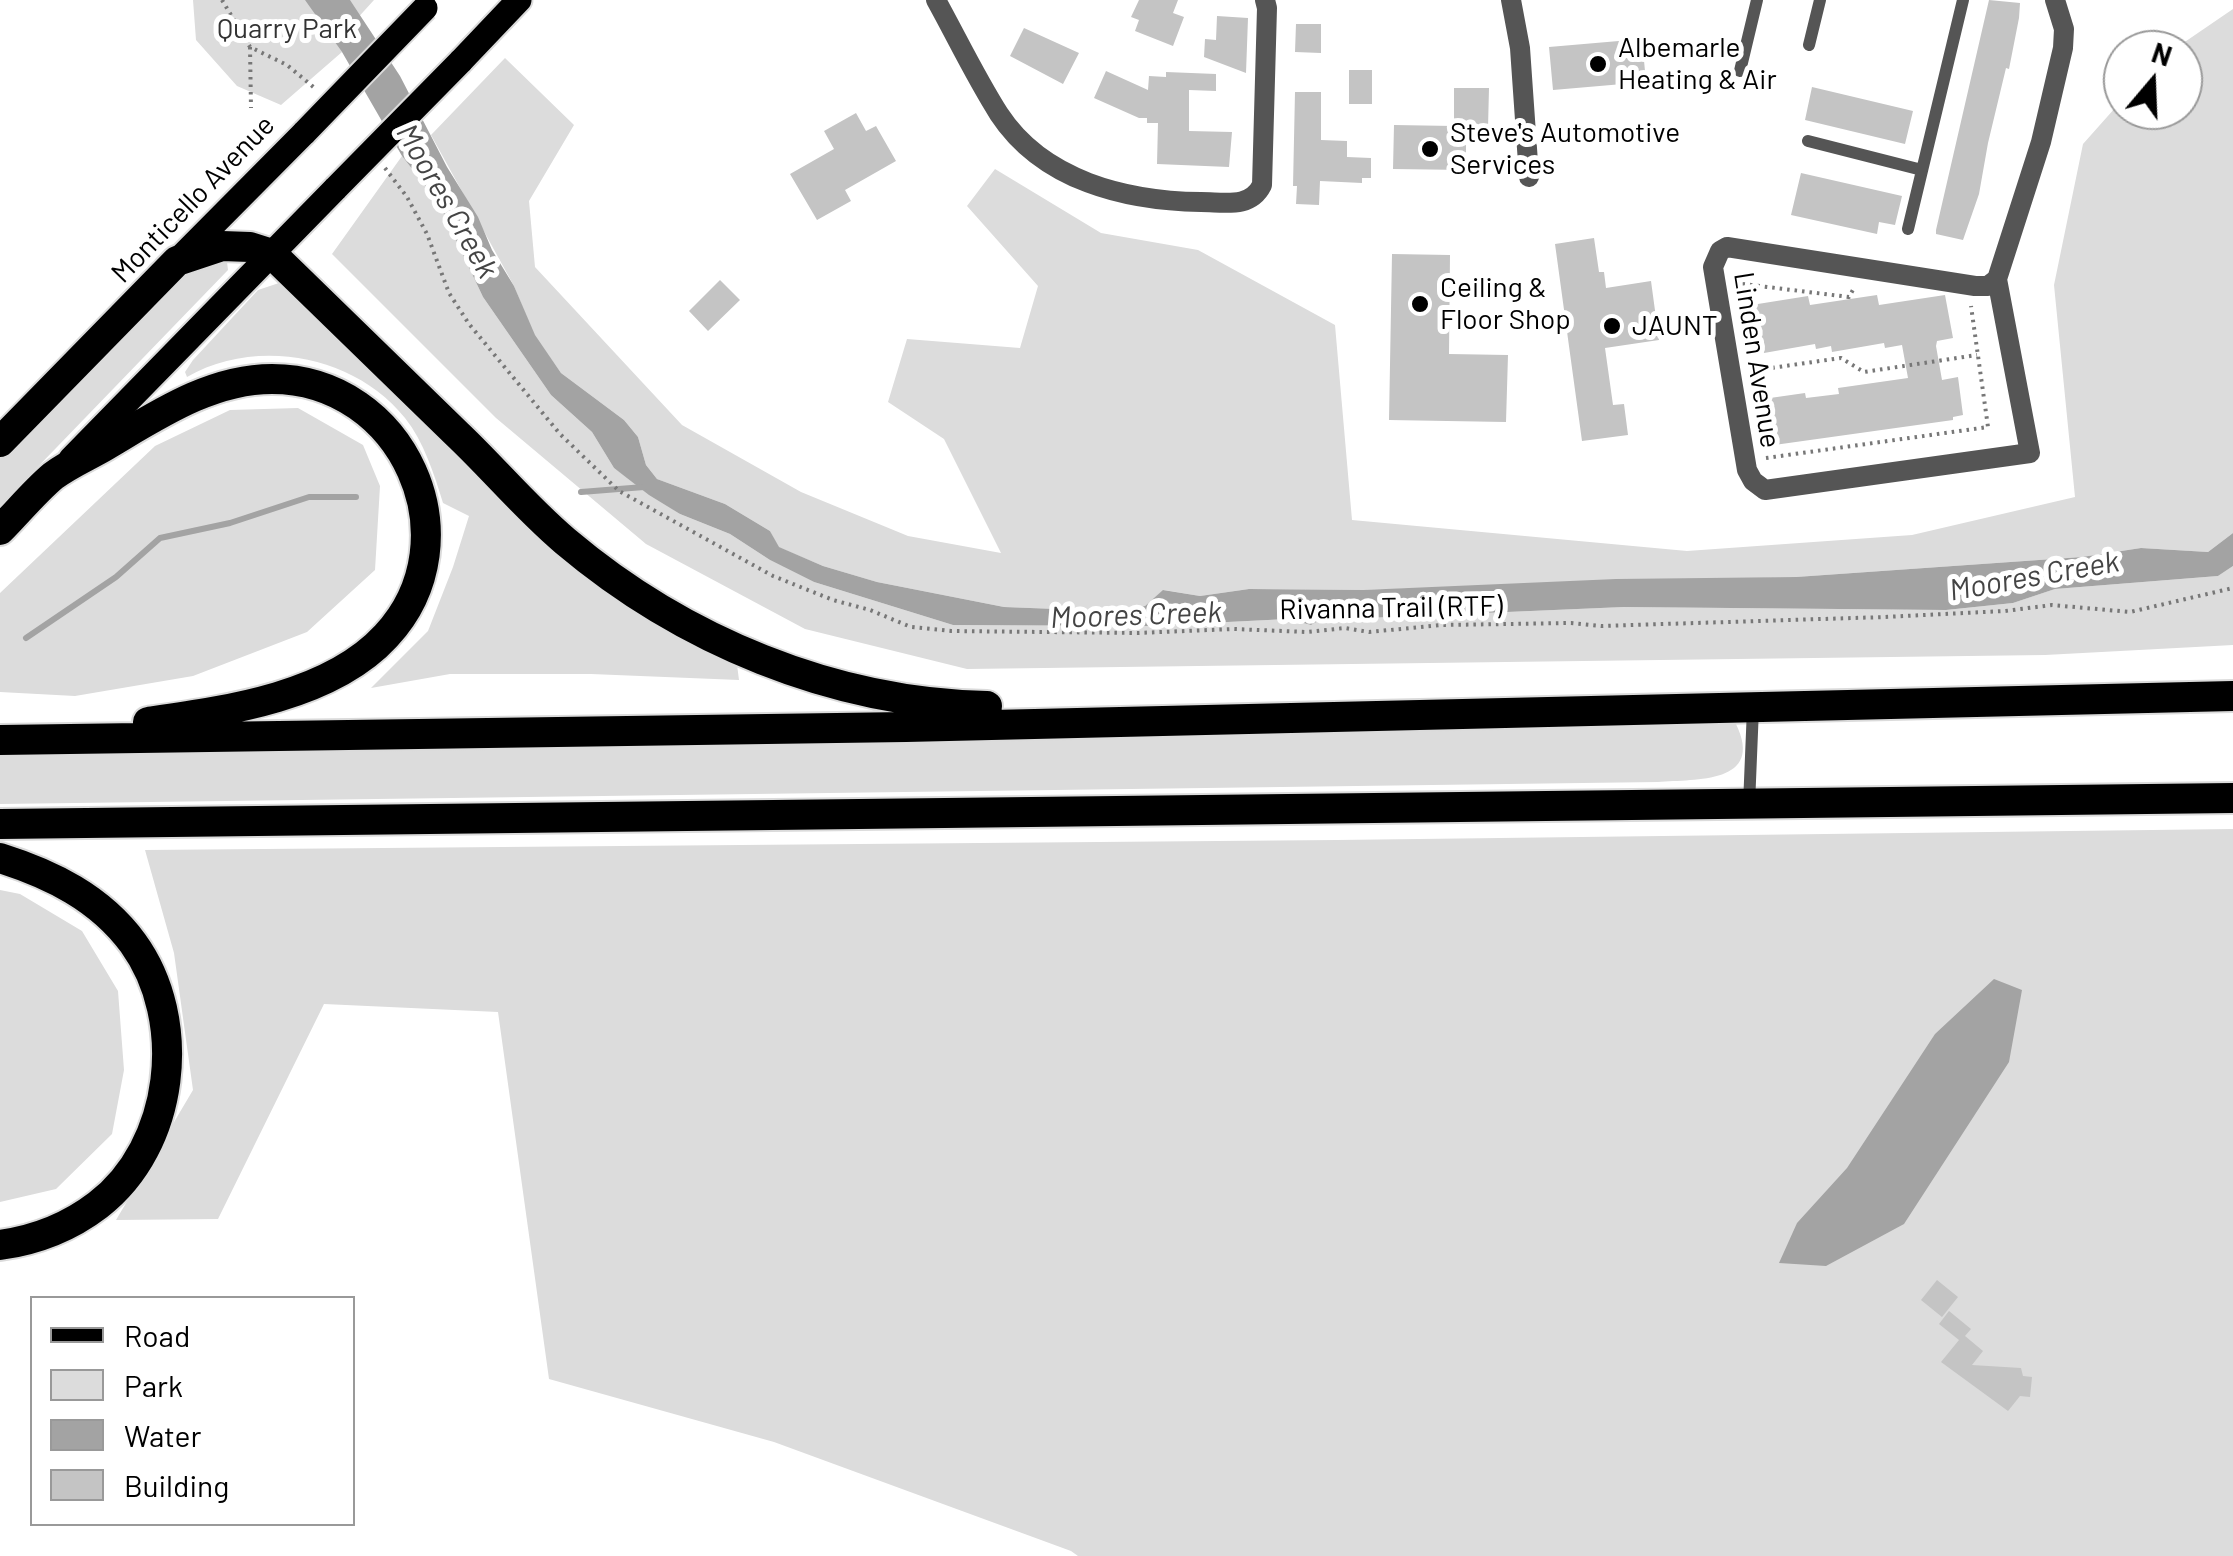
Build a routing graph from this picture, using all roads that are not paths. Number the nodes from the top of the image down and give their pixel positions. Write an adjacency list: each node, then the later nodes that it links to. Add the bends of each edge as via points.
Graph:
1 (519, 0): 16 (main road, bridge)
2 (936, 0): 3 (street, via 1000,116 1040,157 1082,181 1129,195 1229,202 1248,201 1262,185)
3 (1265, 0)
4 (1511, 0): 14 (street)
5 (1758, 0): 11 (lane)
6 (1820, 0): 10 (lane)
7 (1963, 0): 13 (lane)
8 (2055, 0): 18 (street, Linden Avenue, via 2063,48)
9 (429, 4): 17 (main road, Monticello Avenue, bridge)
10 (1809, 45)
11 (1740, 71)
12 (1808, 142): 13 (lane)
13 (1922, 170): 15 (lane)
14 (1529, 177)
15 (1908, 229)
16 (272, 254): 17 (highway, via 222,246); 22 (main road); 26 (highway, via 564,540 664,610 732,647 838,686 919,703)
17 (177, 261): 19 (highway, Monticello Avenue)
18 (1998, 279): 18 (street, Linden Avenue, via 1976,286 1720,251 1713,268 1754,481 1765,490 2030,453)
19 (67, 374): 20 (highway); 21 (highway, Monticello Avenue)
20 (0, 419)
21 (0, 442)
22 (53, 476): 23 (highway); 27 (highway, via 172,405 269,378 302,381 348,398 387,429 417,481 426,535 414,593 401,617 364,655 332,674 233,708)
23 (0, 530)
24 (2233, 696): 25 (highway)
25 (1753, 708): 26 (highway); 29 (lane)
26 (1305, 719): 27 (highway)
27 (10, 740)
28 (2233, 798): 29 (highway)
29 (1749, 805): 30 (highway)
30 (0, 824)
31 (0, 858): 32 (highway, via 63,883 121,928 159,996 168,1046 154,1126 116,1187 63,1227)
32 (0, 1246)

